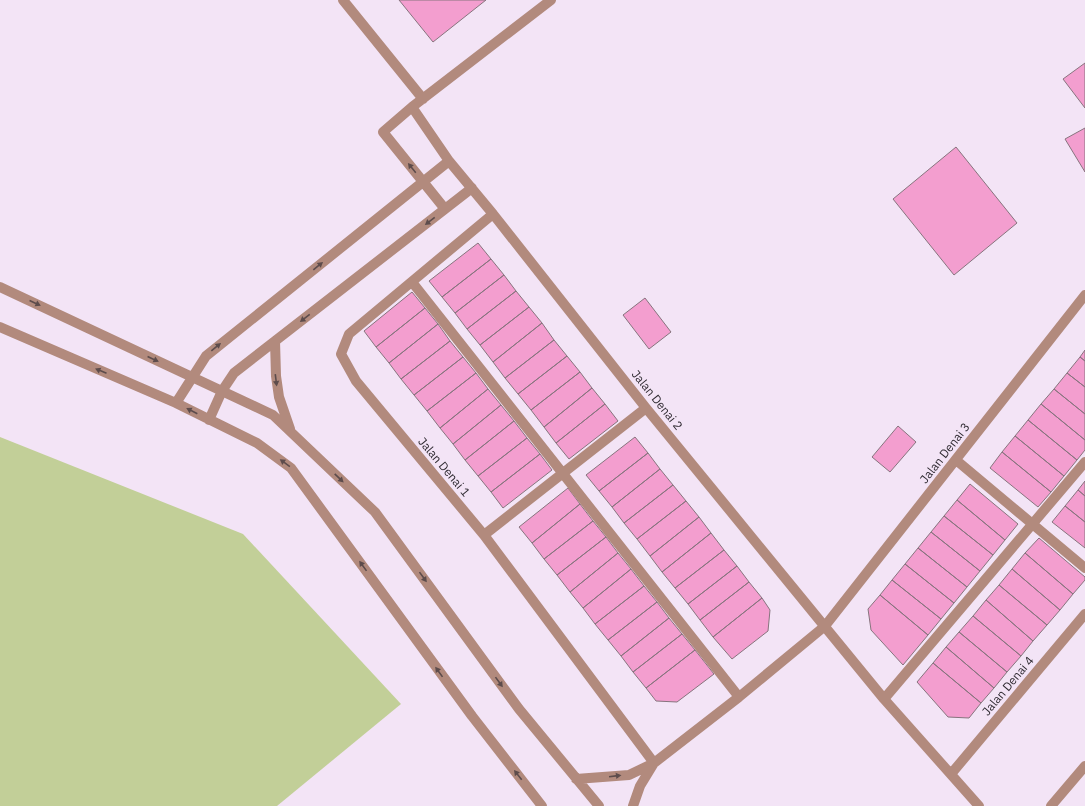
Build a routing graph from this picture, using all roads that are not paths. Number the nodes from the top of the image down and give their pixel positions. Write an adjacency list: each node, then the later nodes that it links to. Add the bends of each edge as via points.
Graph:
1 (343, 0): 3 (street)
2 (551, 0): 3 (street)
3 (423, 99): 4 (street)
4 (412, 107): 5 (street, Jalan Denai 2); 6 (street, one-way to 4, via 383,132)
5 (449, 161): 6 (street); 7 (street, Jalan Denai 2)
6 (423, 182): 8 (street); 15 (street, one-way to 6, via 206,356)
7 (472, 188): 8 (street); 9 (street, Jalan Denai 2)
8 (445, 209): 14 (street, one-way to 14)
9 (493, 214): 10 (street, Jalan Denai 1); 18 (street, Jalan Denai 2)
10 (412, 282): 23 (street); 25 (street, Jalan Denai 1, via 349,334 341,354 356,381)
11 (0, 287): 15 (street, one-way to 15)
12 (1085, 294): 21 (street, Jalan Denai 3)
13 (0, 327): 17 (street, one-way to 13)
14 (275, 341): 16 (street, via 234,373); 20 (street, one-way to 20, via 279,397)
15 (191, 376): 16 (street); 17 (street)
16 (222, 391): 19 (street); 20 (street, via 273,415)
17 (176, 403): 19 (street, one-way to 17)
18 (646, 408): 23 (street); 28 (street, Jalan Denai 2)
19 (209, 420): 35 (street, one-way to 19, via 472,716 291,468 257,443)
20 (291, 432): 34 (street, one-way to 34, via 375,512 519,709)
21 (956, 460): 24 (street); 28 (street, Jalan Denai 3)
22 (1085, 462): 24 (street)
23 (562, 472): 25 (street); 29 (street)
24 (1032, 524): 26 (street); 30 (street)
25 (484, 535): 31 (street, Jalan Denai 1)
26 (1085, 568)
27 (1085, 614): 33 (street, Jalan Denai 4)
28 (825, 626): 29 (street, Jalan Denai 3); 30 (street, Jalan Denai 2)
29 (739, 697): 31 (street, Jalan Denai 3)
30 (884, 699): 33 (street, Jalan Denai 2)
31 (654, 763): 34 (street, one-way to 31, via 629,775); 37 (street, via 640,786)
32 (1085, 766): 39 (street)
33 (951, 774): 38 (street, Jalan Denai 2)
34 (576, 779): 36 (street)
35 (542, 806)
36 (599, 806)
37 (634, 806)
38 (980, 806)
39 (1051, 806)

